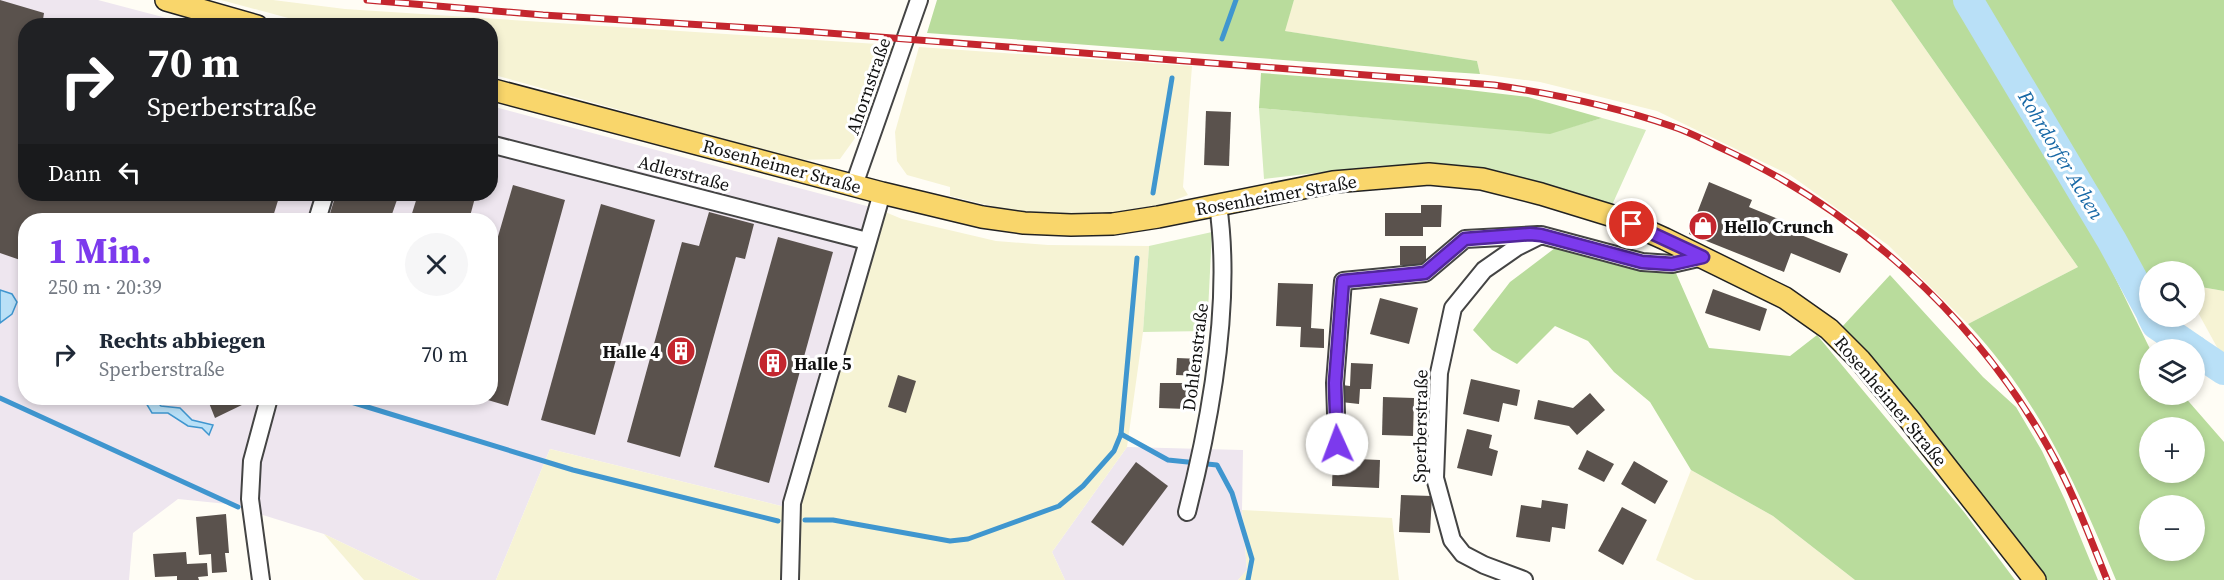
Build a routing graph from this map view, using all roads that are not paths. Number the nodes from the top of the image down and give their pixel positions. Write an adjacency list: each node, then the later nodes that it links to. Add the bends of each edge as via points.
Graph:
1 (166, 0): 3 (main road)
2 (918, 0): 6 (street, Ahornstraße)
3 (229, 18)
4 (498, 90): 6 (main road, Rosenheimer Straße)
5 (498, 146): 10 (street, Adlerstraße)
6 (854, 185): 7 (main road, Rosenheimer Straße)
7 (882, 193): 8 (main road, Rosenheimer Straße, via 993,218 1071,225 1113,224); 10 (street)
8 (1218, 205): 11 (main road, Rosenheimer Straße, via 1333,182 1429,174 1472,178 1541,194 1616,218); 14 (street, Dohlenstraße, via 1223,286 1204,446)
9 (1541, 235): 11 (street, via 1642,262 1672,264); 13 (street, via 1465,239 1425,273 1343,281 1335,383); 17 (street, Sperberstraße, via 1484,270 1454,308 1439,373 1435,478 1452,540 1463,554)
10 (867, 241): 16 (street, via 792,503)
11 (1703, 257): 18 (main road, Rosenheimer Straße, via 1785,298 1829,329 1909,419)
12 (267, 405): 15 (street, via 252,461 250,499)
13 (1337, 444)
14 (1187, 512)
15 (261, 580)
16 (790, 580)
17 (1524, 580)
18 (2035, 580)

